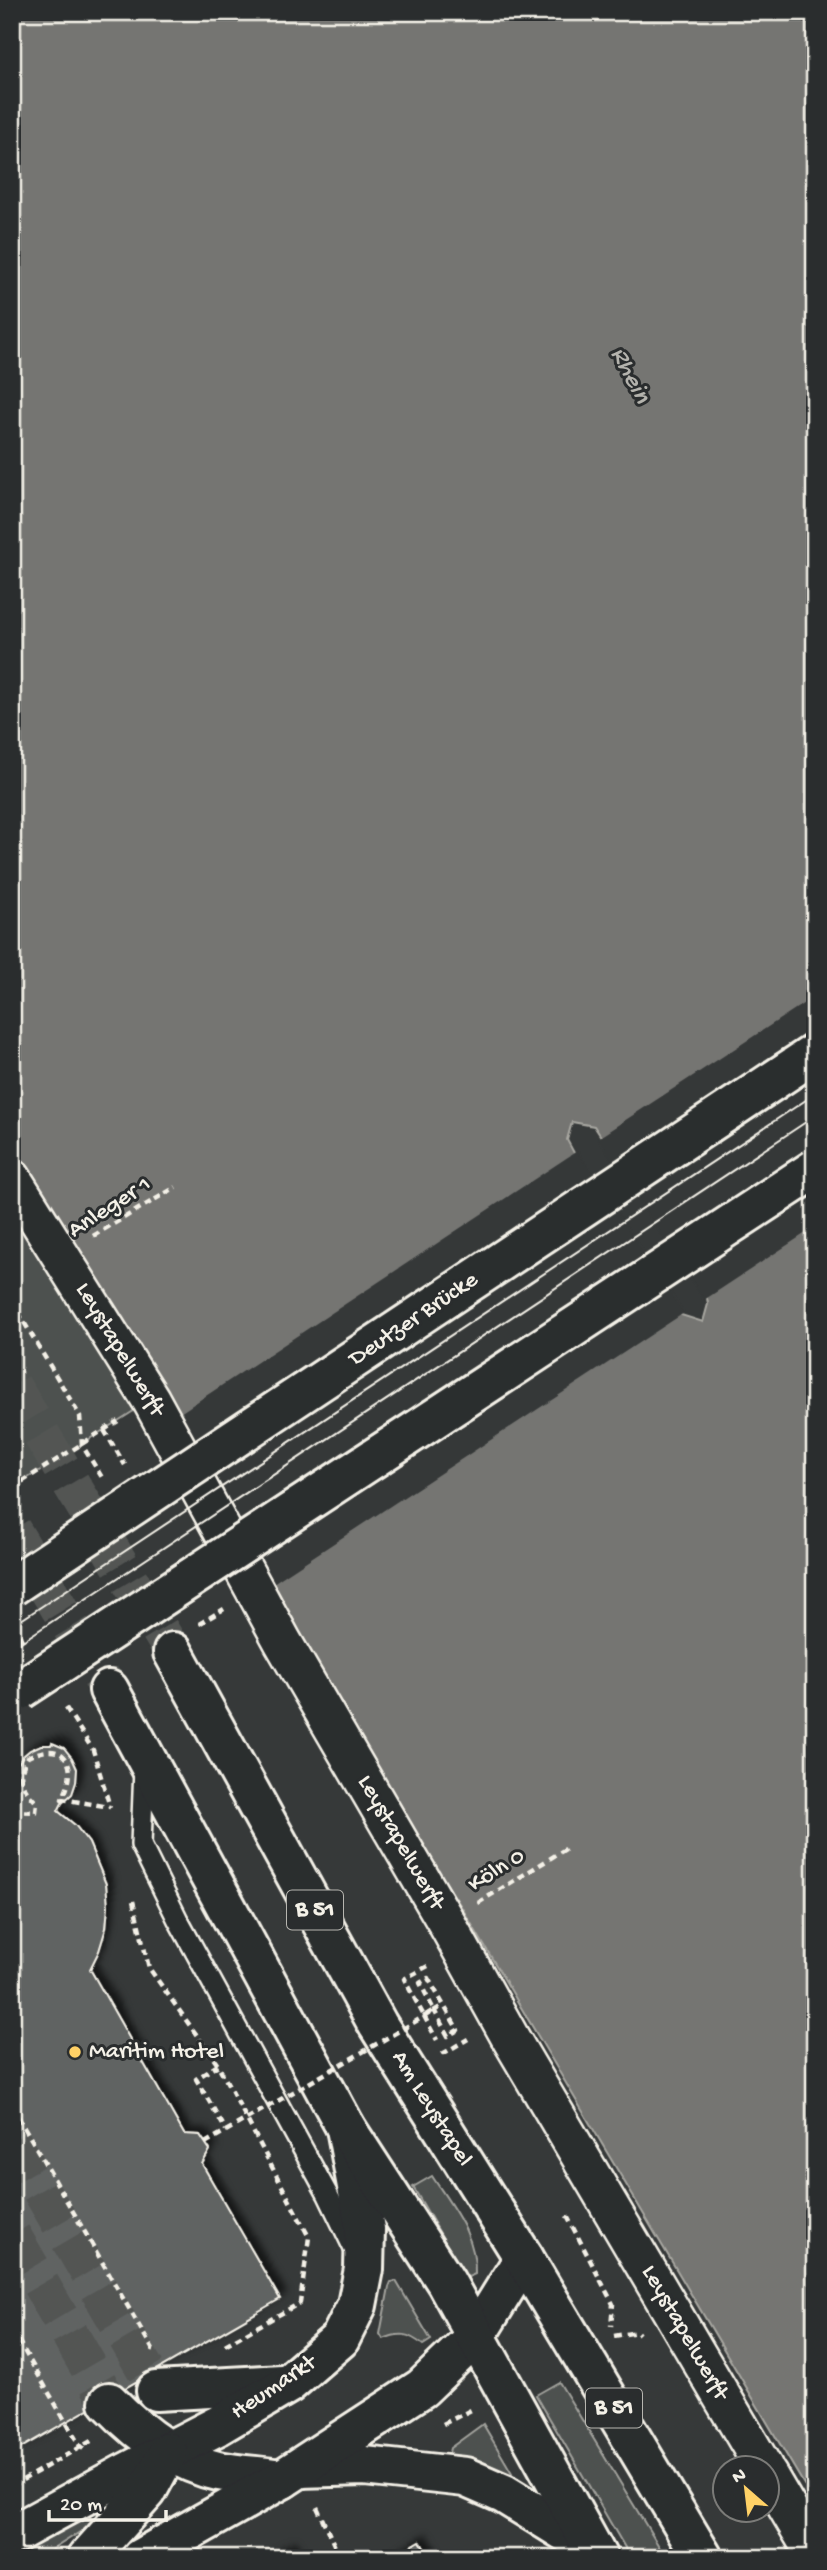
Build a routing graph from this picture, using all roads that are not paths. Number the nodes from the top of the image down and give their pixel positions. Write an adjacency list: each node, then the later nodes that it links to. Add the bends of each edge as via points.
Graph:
1 (815, 1053): 5 (main road, Deutzer Brücke, bridge)
2 (815, 1169): 8 (main road, bridge)
3 (12, 1178): 4 (street, Leystapelwerft)
4 (25, 1225): 17 (street, Leystapelwerft, via 66,1263 151,1400 283,1642)
5 (12, 1586)
6 (173, 1652): 11 (main road, Am Leystapel / B 51, via 378,2025)
7 (109, 1689): 9 (main road)
8 (16, 1693)
9 (145, 1758): 10 (main road); 12 (lane, via 141,1845)
10 (346, 2128): 12 (main road, Heumarkt, via 365,2229); 13 (main road, via 446,2282)
11 (524, 2258): 13 (main road); 25 (main road, Am Leystapel / B 51)
12 (364, 2269): 14 (main road, Heumarkt, via 357,2305 340,2339)
13 (475, 2337): 18 (main road, via 422,2388); 21 (main road)
14 (288, 2384): 16 (main road, Heumarkt); 16 (main road, via 157,2374)
15 (109, 2402): 16 (main road)
16 (168, 2452): 18 (main road, via 216,2470); 20 (main road, Heumarkt); 23 (main road, via 147,2491)
17 (755, 2454)
18 (291, 2474): 21 (main road, via 364,2466 465,2477 504,2494); 24 (main road)
19 (782, 2499): 22 (street)
20 (12, 2535)
21 (595, 2553)
22 (815, 2555)
23 (87, 2558)
24 (141, 2558)
25 (703, 2558)

